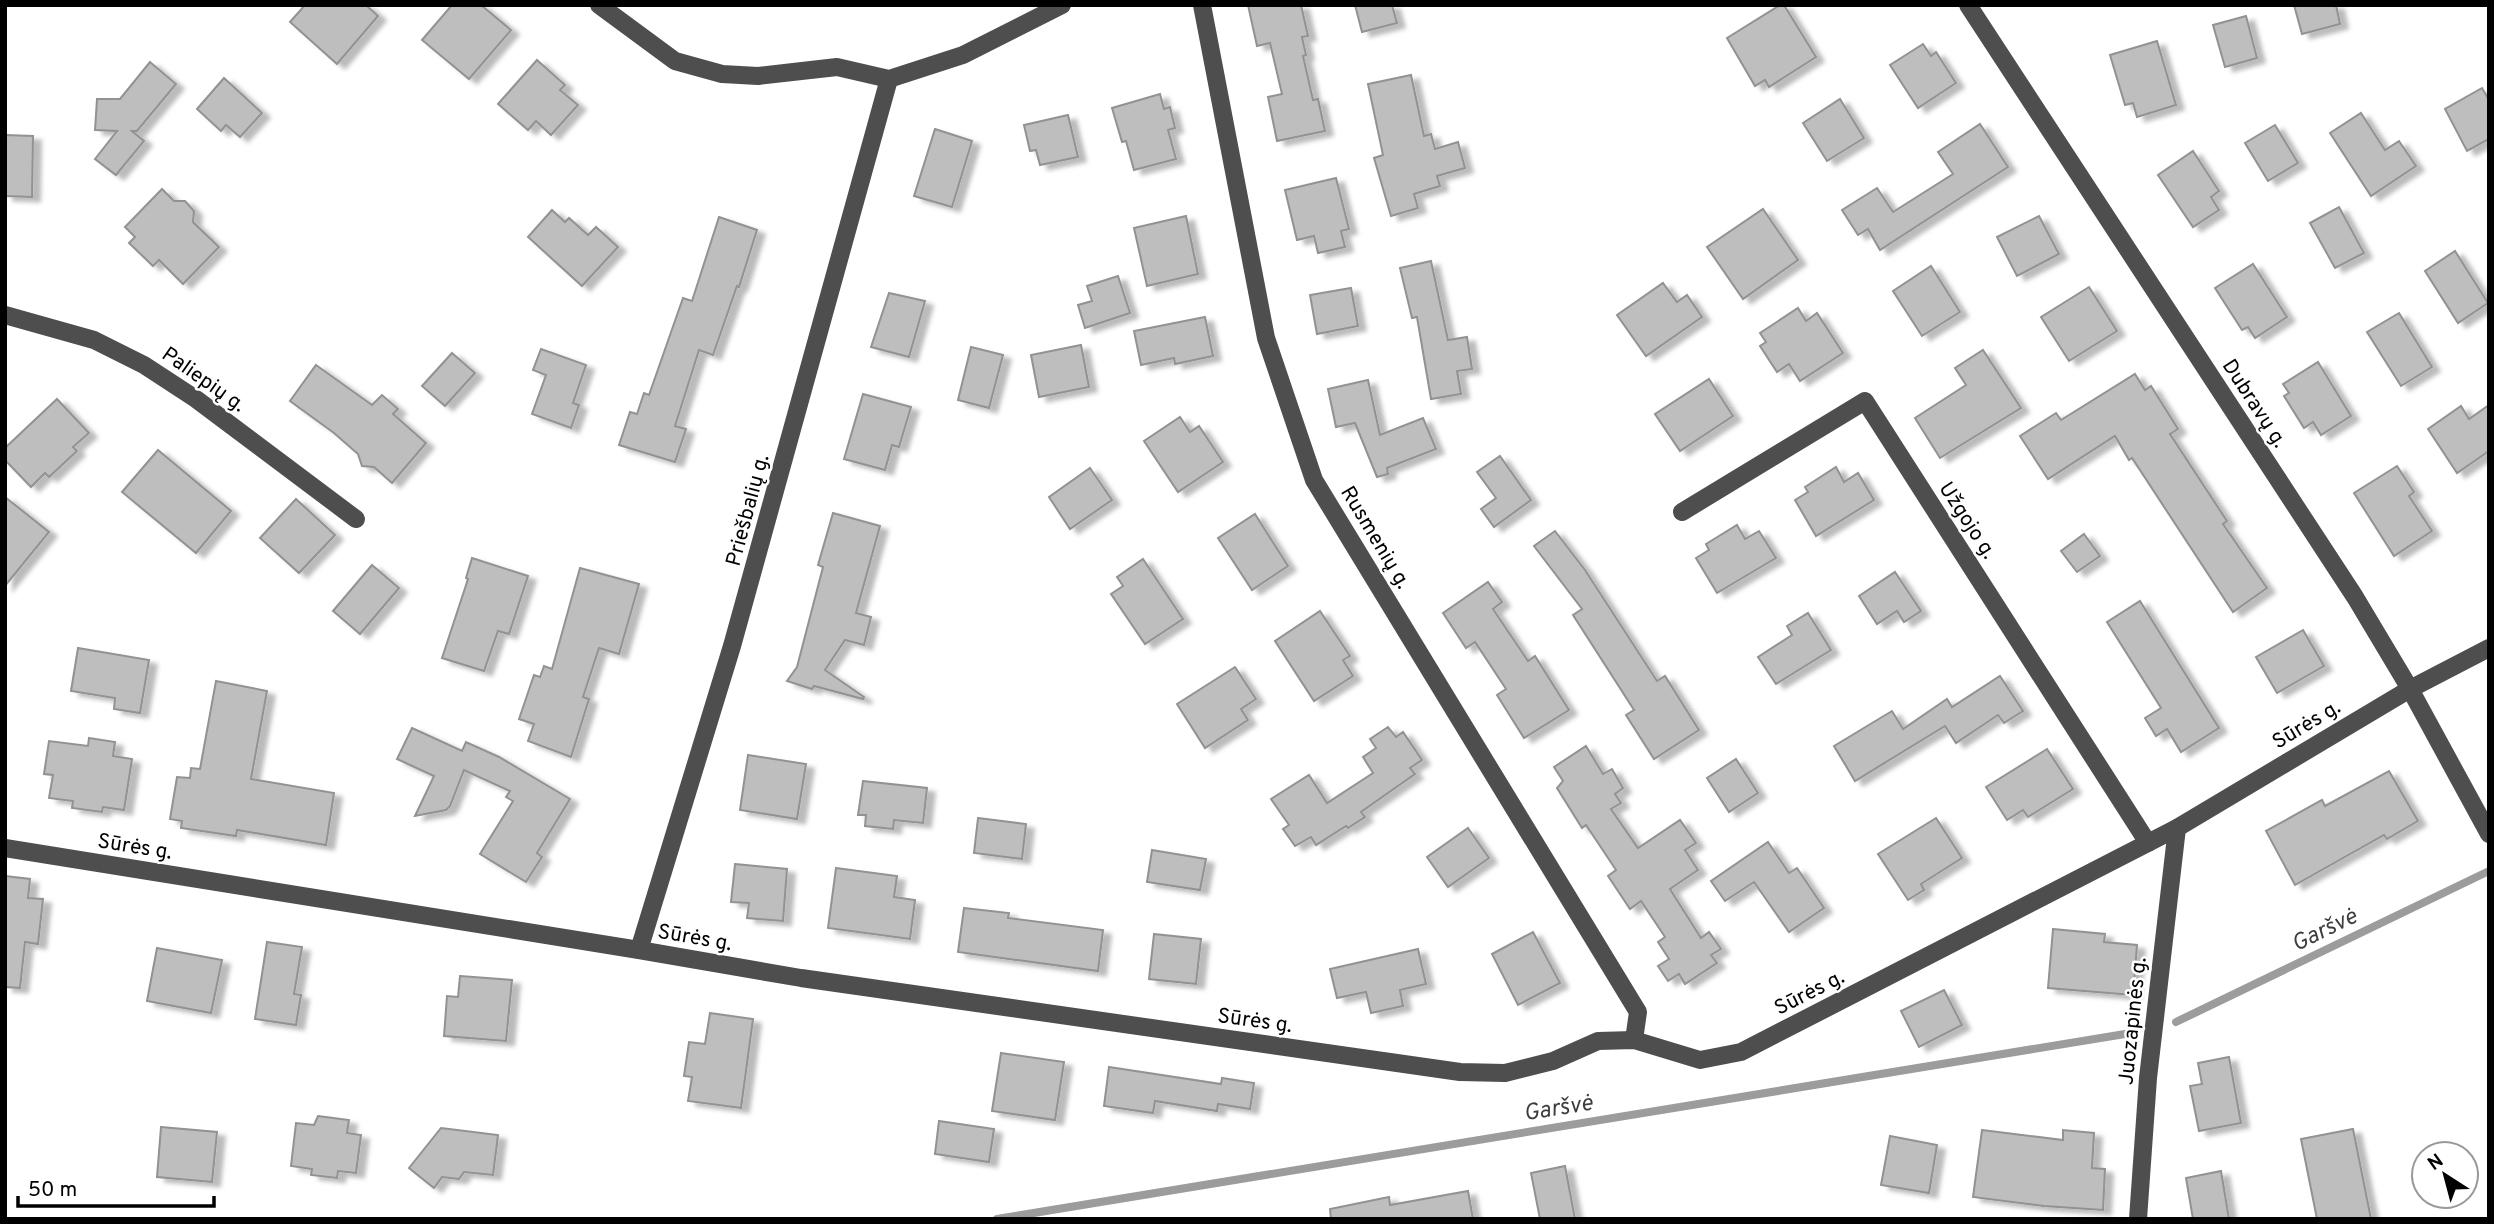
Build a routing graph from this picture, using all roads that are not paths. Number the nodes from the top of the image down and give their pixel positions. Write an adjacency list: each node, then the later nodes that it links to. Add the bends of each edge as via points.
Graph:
1 (599, 5): 5 (street, via 675,61 722,74 758,76 837,66)
2 (1062, 5): 5 (street, via 963,55)
3 (1202, 5): 16 (street, Rusmenių g., via 1266,338 1314,480 1637,1012)
4 (1968, 5): 10 (street, Dubravų g., via 2355,597)
5 (890, 79): 15 (street, Priešbalių g., via 733,646)
6 (5, 315): 8 (street, Paliepių g., via 94,340 144,365)
7 (1682, 512): 13 (street, Užgojo g., via 1865,401)
8 (356, 519)
9 (2489, 648): 10 (street, Sūrės g.)
10 (2410, 689): 11 (street, Sūrės g.); 12 (street, Dubravų g.)
11 (2176, 828): 13 (street, Sūrės g.); 17 (street, Juozapinės g., via 2148,1078)
12 (2489, 834)
13 (2148, 843): 16 (street, Sūrės g., via 1741,1052 1700,1060)
14 (5, 848): 15 (street, Sūrės g.)
15 (639, 950): 16 (street, Sūrės g., via 801,978 1460,1072 1505,1073 1553,1061 1598,1041)
16 (1634, 1040)
17 (2138, 1219)

